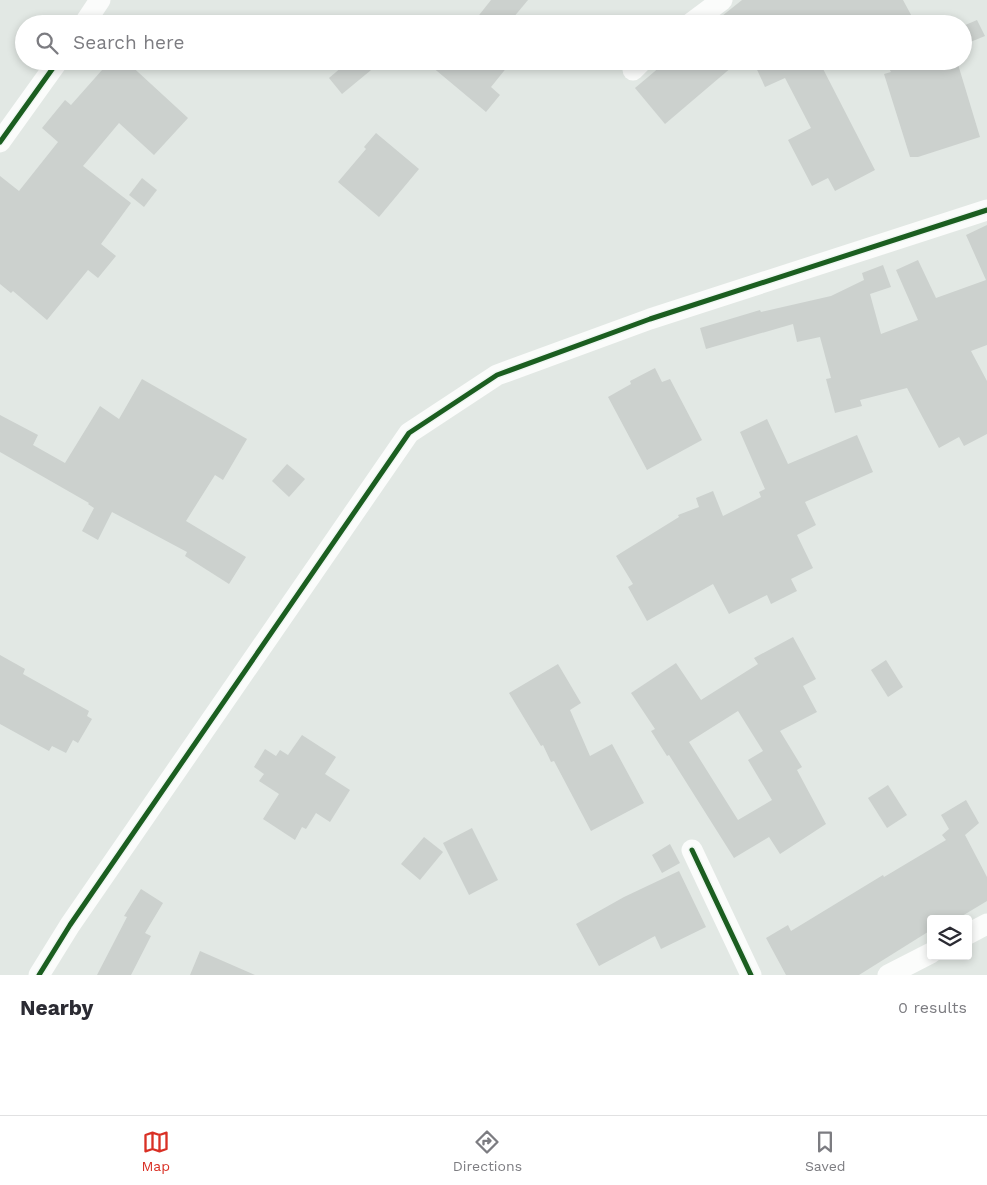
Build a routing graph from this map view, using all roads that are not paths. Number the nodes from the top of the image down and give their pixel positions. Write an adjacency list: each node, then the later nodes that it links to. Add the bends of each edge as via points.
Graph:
1 (100, 0): 3 (street)
2 (722, 0): 4 (street)
3 (90, 15)
4 (702, 15)
5 (52, 70): 6 (street)
6 (0, 142)
7 (987, 210): 12 (street, via 650,319 497,375 409,433)
8 (692, 850): 13 (street)
9 (987, 924): 10 (street)
10 (972, 932)
11 (927, 955): 14 (street)
12 (39, 975)
13 (752, 975)
14 (888, 975)

